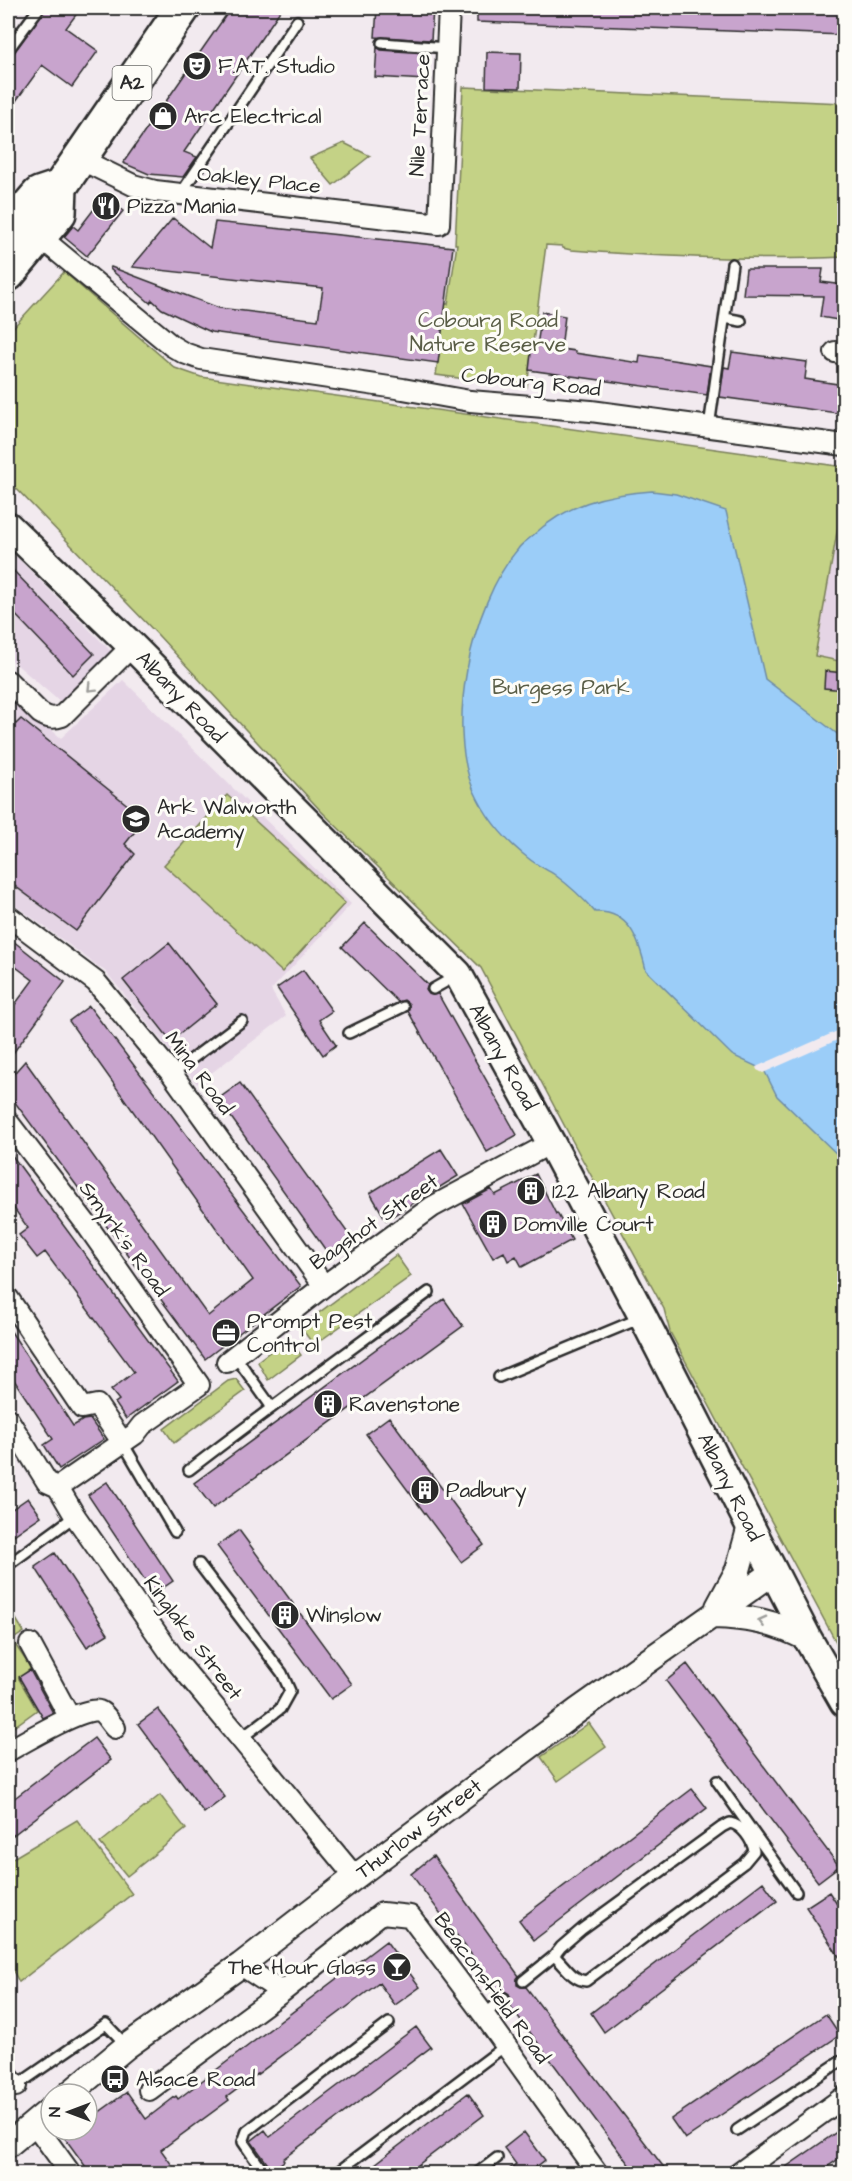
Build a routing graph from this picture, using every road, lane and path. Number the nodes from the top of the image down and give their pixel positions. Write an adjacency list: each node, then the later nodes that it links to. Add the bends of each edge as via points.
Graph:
1 (39, 8): 7 (lane)
2 (183, 8): 8 (highway, A2)
3 (449, 8): 6 (street, Nile Terrace)
4 (297, 21): 9 (lane)
5 (382, 43): 6 (lane)
6 (447, 48): 11 (street, Nile Terrace)
7 (8, 50)
8 (80, 159): 9 (street, Oakley Place, via 134,185); 10 (highway, A2, via 60,187 39,194)
9 (180, 195): 11 (street, Oakley Place)
10 (19, 222): 13 (highway, A2); 16 (street, Cobourg Road, via 172,346 201,359 470,401 591,411)
11 (439, 224)
12 (732, 264): 14 (lane)
13 (8, 274)
14 (725, 318): 15 (lane); 16 (lane)
15 (741, 321)
16 (709, 427): 17 (street, Cobourg Road)
17 (844, 445)
18 (8, 526): 19 (main road, Albany Road)
19 (132, 646): 20 (street, one-way to 20, via 62,716 55,718 40,713); 22 (main road, Albany Road)
20 (8, 681)
21 (8, 916): 27 (street, Mina Road, via 96,981)
22 (458, 974): 23 (lane); 29 (main road, Albany Road)
23 (433, 989)
24 (403, 1007): 26 (lane)
25 (242, 1021): 27 (lane)
26 (349, 1033)
27 (172, 1074): 30 (street, Mina Road)
28 (8, 1122): 38 (street, Smyrk's Road, via 84,1221 199,1385)
29 (551, 1143): 30 (street, Bagshot Street, via 432,1207); 33 (main road, Albany Road)
30 (324, 1286): 34 (street, Bagshot Street)
31 (429, 1292): 36 (lane)
32 (8, 1298): 38 (street, via 82,1408 97,1405)
33 (643, 1317): 35 (lane); 42 (main road, Albany Road)
34 (231, 1359): 36 (lane, Bagshot Street)
35 (499, 1377)
36 (271, 1406): 39 (lane)
37 (8, 1419): 40 (street, Kinglake Street, via 47,1482)
38 (123, 1443): 40 (street); 43 (lane)
39 (189, 1470)
40 (58, 1487): 41 (street, Kinglake Street)
41 (75, 1516): 45 (lane); 53 (street, Kinglake Street, via 173,1657)
42 (750, 1526): 46 (main road, Albany Road); 47 (street, via 738,1570)
43 (175, 1532)
44 (199, 1564): 53 (lane, via 282,1672 290,1691 280,1709)
45 (8, 1565)
46 (774, 1572): 47 (street, Thurlow Street); 48 (main road, Albany Road)
47 (713, 1615): 48 (street, one-way to 47, via 765,1621); 57 (street, Thurlow Street)
48 (808, 1639): 50 (main road, Albany Road)
49 (30, 1644): 51 (street)
50 (844, 1702)
51 (70, 1718): 52 (street, via 96,1710); 54 (street)
52 (115, 1728)
53 (240, 1739): 57 (street, Kinglake Street)
54 (8, 1751)
55 (717, 1781): 56 (lane)
56 (748, 1831): 58 (lane); 59 (lane, via 737,1824 722,1827 582,1929); 59 (lane, via 754,1851 751,1856 586,1981 573,1976)
57 (355, 1876): 60 (street, Thurlow Street)
58 (796, 1892)
59 (554, 1956): 61 (lane)
60 (241, 1965): 62 (street); 66 (street, Thurlow Street)
61 (523, 1981)
62 (282, 1992): 64 (street, Beaconsfield Road, via 382,1913 410,1916); 71 (street, Beaconsfield Road)
63 (504, 1998): 64 (lane)
64 (484, 2015): 67 (street, Beaconsfield Road)
65 (389, 2023): 79 (lane, via 247,2131 243,2142)
66 (127, 2046): 69 (lane, via 106,2024); 70 (street, Thurlow Street)
67 (505, 2046): 80 (lane); 82 (street, Beaconsfield Road)
68 (844, 2059): 74 (lane)
69 (12, 2081)
70 (84, 2082)
71 (148, 2090)
72 (844, 2097): 83 (street)
73 (39, 2119): 76 (street)
74 (737, 2130)
75 (56, 2142): 78 (street)
76 (8, 2145)
77 (497, 2158): 81 (lane)
78 (71, 2174)
79 (265, 2174)
80 (335, 2174)
81 (477, 2174)
82 (598, 2174)
83 (738, 2174)

